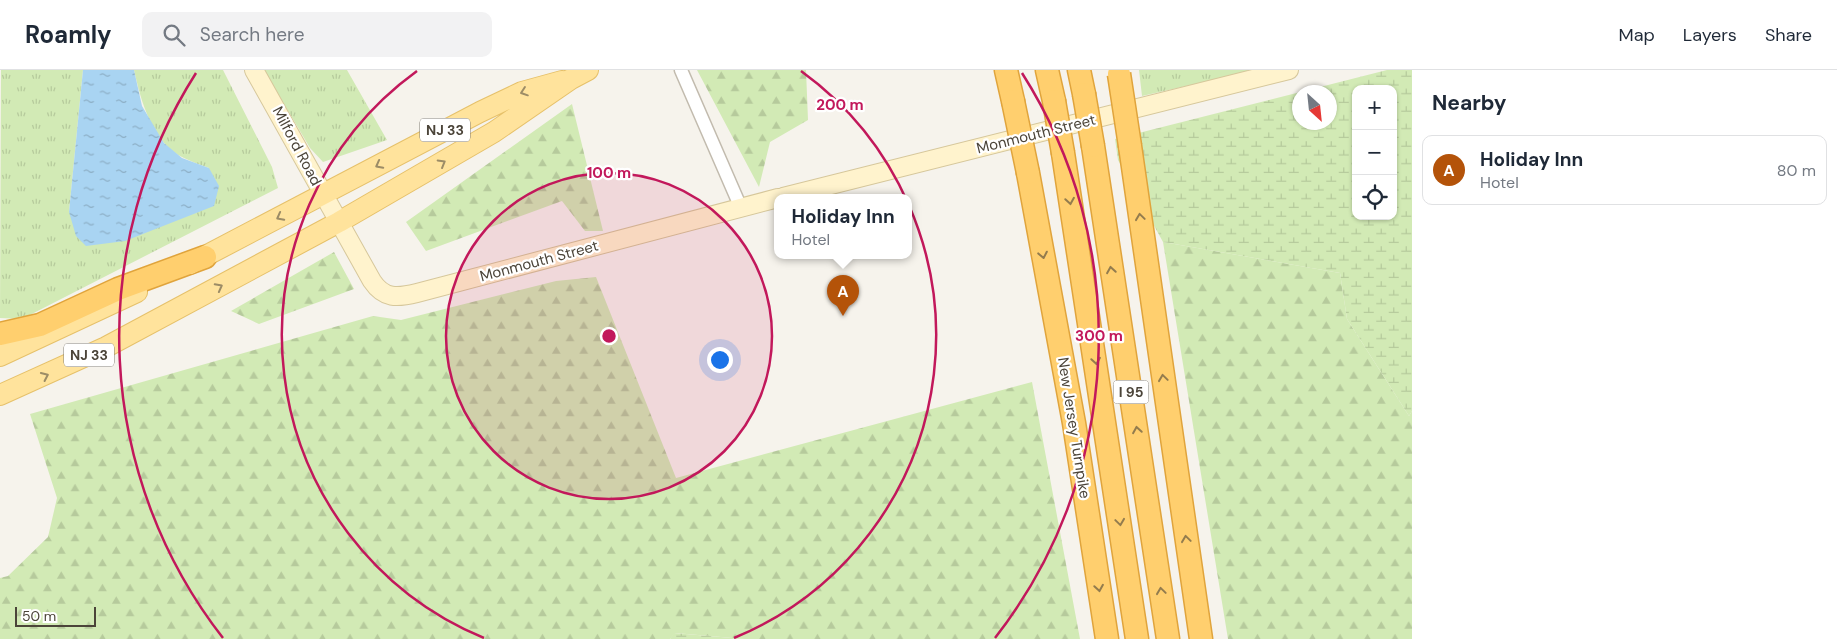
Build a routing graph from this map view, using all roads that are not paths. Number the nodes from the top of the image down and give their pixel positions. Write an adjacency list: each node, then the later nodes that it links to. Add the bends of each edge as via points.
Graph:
1 (254, 70): 9 (street, Milford Road)
2 (682, 70): 12 (street)
3 (1006, 70): 18 (highway, New Jersey Turnpike, one-way to 18, bridge, via 1070,403)
4 (1047, 70): 19 (highway, New Jersey Turnpike / I 95, one-way to 19, bridge, via 1063,153)
5 (1079, 70): 20 (highway, I 95, one-way to 5, bridge)
6 (1289, 70): 10 (street, Monmouth Street)
7 (1118, 72): 21 (highway, I 95, one-way to 7, bridge)
8 (580, 74): 9 (main road, NJ 33, one-way to 9, via 522,92); 13 (main road, NJ 33, one-way to 8, via 494,132)
9 (323, 194): 13 (street, Milford Road); 14 (main road, NJ 33, one-way to 14)
10 (795, 194)
11 (774, 199): 12 (street, Monmouth Street)
12 (741, 208): 13 (street, Monmouth Street, via 394,297 383,294 375,286)
13 (339, 222): 17 (main road, NJ 33, one-way to 13, via 115,342)
14 (205, 256): 15 (highway, via 118,289 40,325); 16 (main road, NJ 33)
15 (0, 334)
16 (0, 356)
17 (0, 395)
18 (1107, 639)
19 (1137, 639)
20 (1168, 639)
21 (1201, 639)

